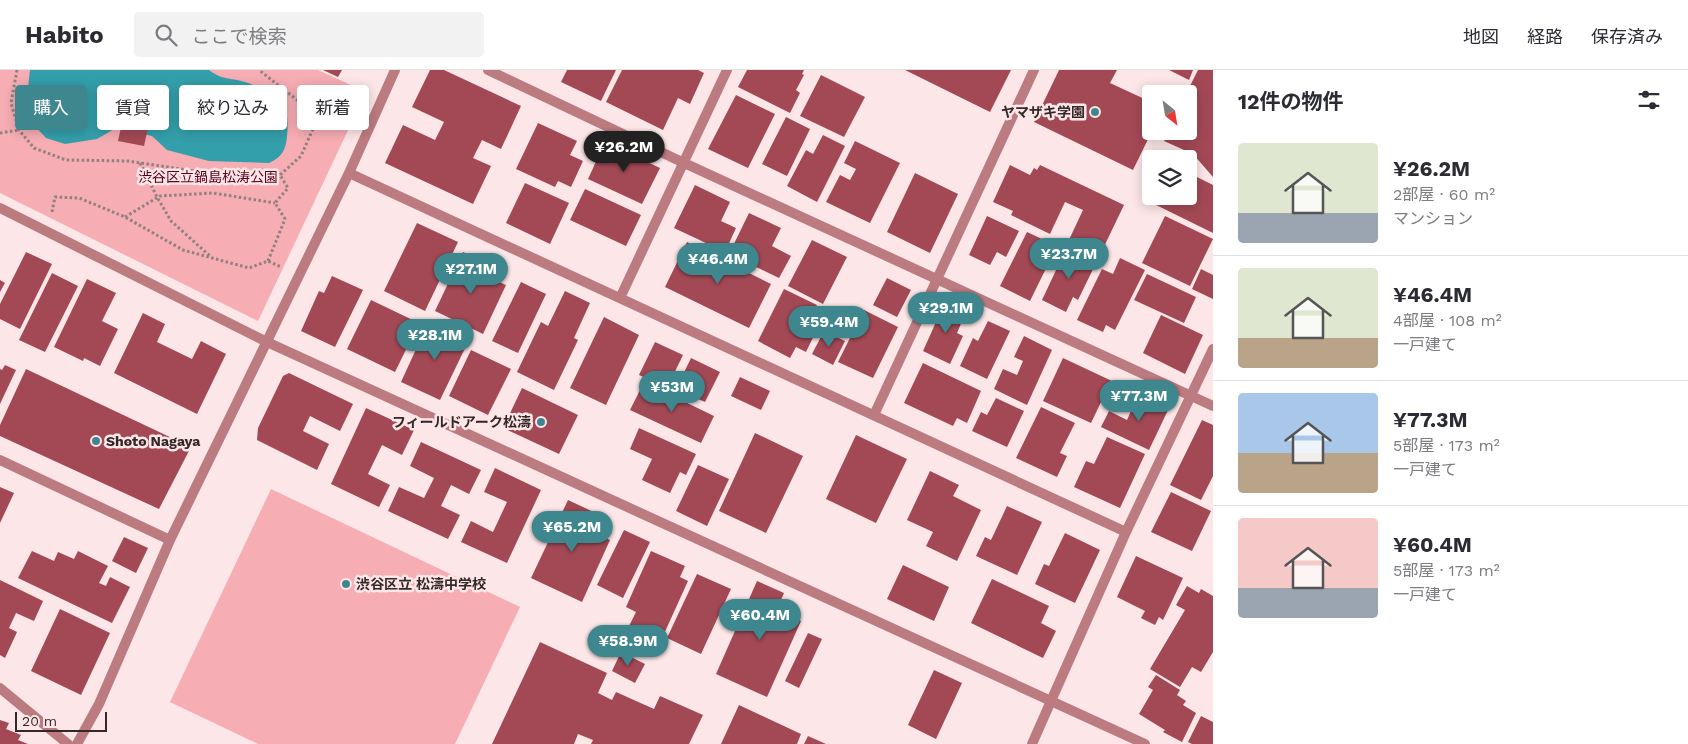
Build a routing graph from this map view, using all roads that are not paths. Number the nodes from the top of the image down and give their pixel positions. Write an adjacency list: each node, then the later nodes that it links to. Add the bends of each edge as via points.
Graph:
1 (395, 70): 6 (street)
2 (488, 70): 5 (street)
3 (726, 70): 5 (street)
4 (1034, 70): 8 (street)
5 (682, 162): 8 (street); 9 (street)
6 (349, 173): 9 (street); 10 (street)
7 (0, 208): 10 (street)
8 (938, 279): 12 (street); 14 (street)
9 (620, 298): 14 (street)
10 (267, 342): 17 (street); 19 (street)
11 (1213, 349): 12 (street)
12 (1191, 396): 13 (street); 16 (street)
13 (1213, 406)
14 (874, 415): 16 (street)
15 (0, 460): 17 (street)
16 (1126, 532): 19 (street)
17 (170, 540): 21 (street, via 99,704)
18 (0, 688): 20 (street)
19 (1051, 701): 22 (street); 23 (street)
20 (68, 744)
21 (77, 744)
22 (1032, 744)
23 (1145, 744)

